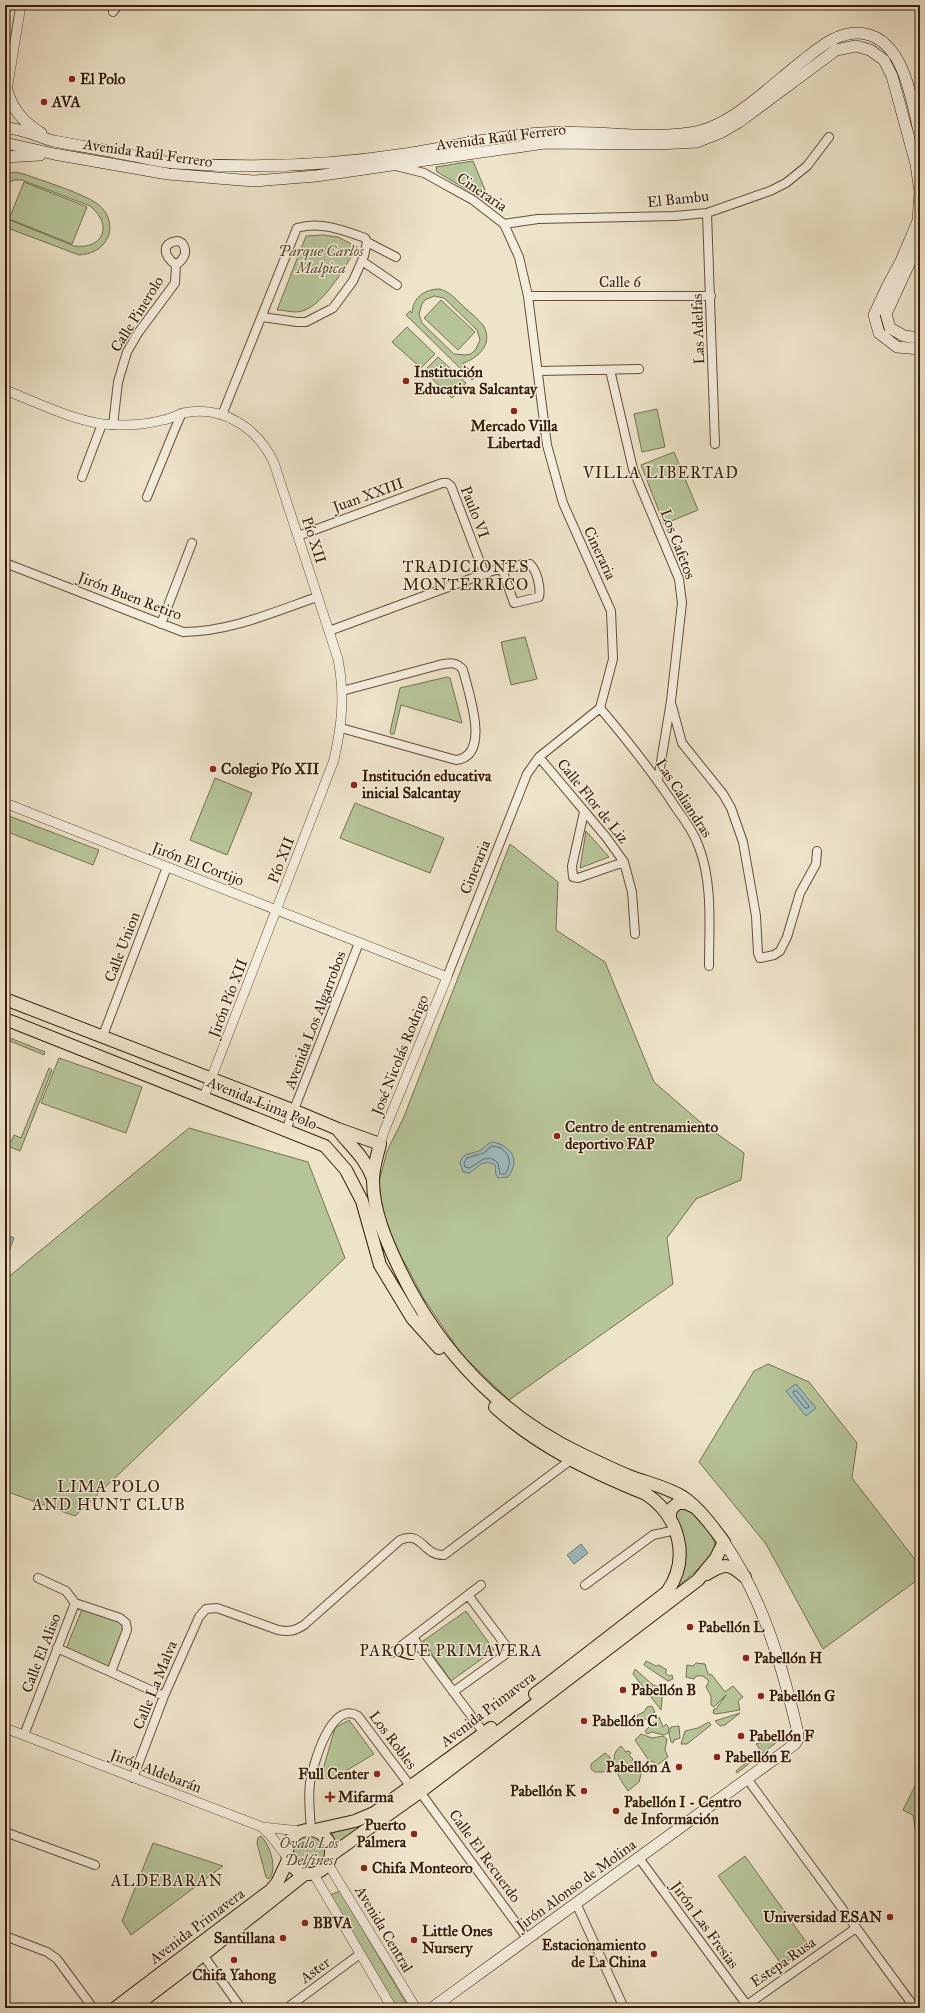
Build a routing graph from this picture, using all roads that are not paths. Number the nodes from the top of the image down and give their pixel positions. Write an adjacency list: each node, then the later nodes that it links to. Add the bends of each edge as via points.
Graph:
1 (11, 5): 3 (street)
2 (21, 5): 4 (street)
3 (5, 40)
4 (6, 95): 8 (main road, via 16,112)
5 (5, 128): 8 (main road, Avenida Raúl Ferrero, via 16,128)
6 (920, 135): 8 (main road, Avenida Raúl Ferrero, via 903,69 893,50 879,40 860,33 837,36 818,48 734,115 694,133 659,136 541,133 403,155 316,165 254,168 172,163)
7 (829, 137): 14 (street, El Bambu, via 806,166 786,183)
8 (54, 141)
9 (5, 143): 10 (main road, Avenida Raúl Ferrero)
10 (54, 154): 11 (main road); 12 (main road, Avenida Raúl Ferrero, via 168,174 253,180 316,176)
11 (5, 157)
12 (395, 166): 13 (main road, Avenida Raúl Ferrero, via 545,143 697,142 739,122 836,50 856,46 870,50 884,60 892,76 916,164); 15 (street, Cineraria, via 424,173 473,200)
13 (920, 192): 26 (main road, Avenida Raúl Ferrero, via 918,221 874,315 879,333 897,347)
14 (707, 213): 15 (street, El Bambu, via 538,219); 23 (street, Las Adelfas)
15 (504, 224): 22 (street, Cineraria, via 519,257)
16 (920, 240): 25 (main road, via 886,314 890,328 904,336)
17 (367, 242): 18 (street); 19 (street); 24 (street, via 365,238 338,228 310,224 297,228)
18 (396, 257)
19 (362, 261): 21 (street); 24 (street, via 353,281 333,308 306,322)
20 (176, 265): 34 (street, Calle Pinerolo, via 175,283 138,332 127,352 118,382)
21 (397, 285)
22 (528, 296): 23 (street, Calle 6); 29 (street, Cineraria)
23 (711, 296): 35 (street, Las Adelfas)
24 (262, 317): 32 (street)
25 (920, 338)
26 (920, 349)
27 (639, 369): 28 (street)
28 (610, 370): 29 (street); 48 (street, Los Cafetos, via 633,469 679,579 682,603)
29 (539, 371): 49 (street, Cineraria, via 547,445 563,503 611,611 613,659)
30 (5, 390): 33 (street, Pío XII, via 76,418)
31 (182, 413): 32 (street, Pío XII, via 213,412); 34 (street, Pío XII, via 155,422); 38 (street)
32 (222, 415): 39 (street, Pío XII, via 244,425 265,447 274,464)
33 (102, 424): 34 (street, Pío XII); 36 (street)
34 (113, 424)
35 (715, 444)
36 (82, 477)
37 (447, 483): 39 (street, Juan XXIII); 43 (street, Paulo VI, via 451,486 467,528 482,570)
38 (147, 497)
39 (298, 536): 44 (street, Pío XII)
40 (192, 543): 45 (street)
41 (5, 563): 45 (street, Jirón Buen Retiro)
42 (502, 569): 42 (street, via 530,564 534,569 539,597 514,603); 43 (street)
43 (481, 575): 46 (street)
44 (317, 597): 45 (street, Jirón Buen Retiro, via 228,628 183,632); 46 (street, Pío XII)
45 (161, 624)
46 (329, 631): 47 (street, Pío XII, via 338,659)
47 (342, 691): 50 (street, Pío XII); 50 (street, via 439,664 454,663 460,665 463,670 476,731 473,747 468,755 456,760)
48 (671, 701): 52 (street, Los Cafetos); 55 (street, via 682,743 723,794 743,842 755,909 760,958 774,955 787,937 800,893 816,864)
49 (600, 708): 51 (street, Cineraria); 52 (street, Las Caliandras)
50 (341, 728): 58 (street, Pío XII, via 334,760)
51 (540, 757): 54 (street, Calle Flor de Liz); 62 (street, Cineraria, via 527,774)
52 (658, 780): 61 (street, Las Caliandras, via 688,825 699,847 708,896)
53 (5, 803): 57 (street, Jirón El Cortijo)
54 (584, 812): 56 (street, Calle Flor de Liz); 56 (street, via 572,866 573,877 578,878)
55 (817, 851)
56 (624, 862): 59 (street, Calle Flor de Liz, via 632,892)
57 (167, 867): 58 (street, Jirón El Cortijo); 67 (street, Calle Union)
58 (277, 909): 60 (street, Jirón El Cortijo); 68 (street, Jirón Pío XII)
59 (635, 934)
60 (360, 943): 62 (street, Jirón El Cortijo); 70 (street, Avenida Los Algarrobos)
61 (709, 966)
62 (447, 977): 73 (street, José Nicolás Rodrigo)
63 (5, 999): 64 (main road, Avenida Lima Polo)
64 (52, 1017): 66 (main road); 67 (main road, Avenida Lima Polo)
65 (5, 1019): 66 (main road, Avenida Lima Polo)
66 (45, 1035): 69 (main road, Avenida Lima Polo)
67 (102, 1038): 68 (main road, Avenida Lima Polo)
68 (212, 1079): 69 (street, Jirón Pío XII); 70 (main road, Avenida Lima Polo)
69 (204, 1097): 72 (main road, Avenida Lima Polo)
70 (295, 1111): 71 (main road, Avenida Lima Polo); 72 (street, Avenida Los Algarrobos)
71 (338, 1129): 73 (main road, Avenida Lima Polo); 74 (main road, Avenida Lima Polo, via 357,1150)
72 (286, 1130): 75 (main road, Avenida Lima Polo, via 325,1146 346,1170 362,1201 380,1265 412,1318 483,1396 511,1421 550,1449)
73 (380, 1144): 74 (main road)
74 (373, 1180): 76 (main road, via 380,1222 406,1282 435,1331 454,1356 488,1392 531,1425 581,1454 677,1494)
75 (572, 1459): 77 (main road, Avenida Primavera, via 655,1500); 92 (street, Calle La Malva, via 444,1555 430,1553 418,1540 400,1540 296,1630 278,1630 221,1609 210,1608 202,1612)
76 (694, 1508): 77 (main road, via 686,1503 678,1503 671,1509); 79 (main road)
77 (670, 1516): 78 (main road, Avenida Primavera)
78 (676, 1530): 84 (street, via 653,1535); 94 (main road, Avenida Primavera, via 680,1558 675,1580 667,1592)
79 (724, 1542): 80 (main road); 82 (main road, Avenida Primavera, via 716,1558)
80 (745, 1577): 82 (main road, via 734,1568 724,1566); 97 (main road, Jirón Alonso de Molina, via 771,1635 787,1684 798,1733 795,1744)
81 (38, 1578): 86 (street, via 66,1591)
82 (698, 1580): 98 (main road, Avenida Primavera)
83 (481, 1585): 85 (street)
84 (585, 1585)
85 (468, 1595): 87 (street); 91 (street, via 510,1651)
86 (76, 1603): 88 (street, Calle El Aliso); 90 (street, via 120,1618 126,1623 128,1630)
87 (414, 1639): 89 (street); 91 (street)
88 (57, 1648): 90 (street); 95 (street, Calle El Aliso)
89 (392, 1653)
90 (111, 1672): 92 (street)
91 (453, 1692): 94 (street)
92 (164, 1696): 96 (street, Calle La Malva)
93 (5, 1728): 95 (street, Jirón Aldebarán)
94 (484, 1733): 98 (main road, Avenida Primavera)
95 (24, 1735): 96 (street, Jirón Aldebarán)
96 (133, 1778): 99 (street, Jirón Aldebarán)
97 (748, 1780): 102 (main road, Jirón Alonso de Molina); 110 (street)
98 (416, 1790): 100 (main road, Avenida Primavera, via 367,1817); 100 (street, Los Robles, via 358,1716 350,1713 341,1716 329,1728 318,1755 310,1783); 104 (main road, Avenida Primavera); 112 (street, Calle El Recuerdo)
99 (262, 1828): 100 (street, Jirón Aldebarán); 103 (street)
100 (308, 1830): 103 (main road, via 289,1842); 104 (main road, via 324,1835 329,1841)
101 (5, 1832): 105 (street)
102 (639, 1858): 109 (main road, Jirón Alonso de Molina); 115 (street, Jirón Las Fresias)
103 (288, 1859): 106 (main road, via 295,1869); 117 (main road, Avenida Primavera, via 271,1890)
104 (329, 1859): 106 (main road, via 320,1871); 107 (street, Avenida Central)
105 (95, 1865)
106 (309, 1874): 108 (street); 114 (main road, Avenida Primavera)
107 (341, 1885): 108 (street); 122 (street, Avenida Central)
108 (326, 1894): 113 (street)
109 (576, 1903): 112 (main road, Jirón Alonso de Molina); 124 (street)
110 (856, 1928): 115 (street, Estepa Rusa); 125 (street)
111 (5, 1936): 116 (street, via 47,1952 57,1959)
112 (528, 1938): 123 (main road, Jirón Alonso de Molina)
113 (360, 1954): 120 (street, Aster); 121 (street)
114 (206, 1960): 118 (main road, Avenida Primavera); 119 (street)
115 (748, 2006)
116 (93, 2008)
117 (115, 2008)
118 (133, 2008)
119 (241, 2008)
120 (287, 2008)
121 (392, 2008)
122 (416, 2008)
123 (432, 2008)
124 (624, 2008)
125 (915, 2008)

